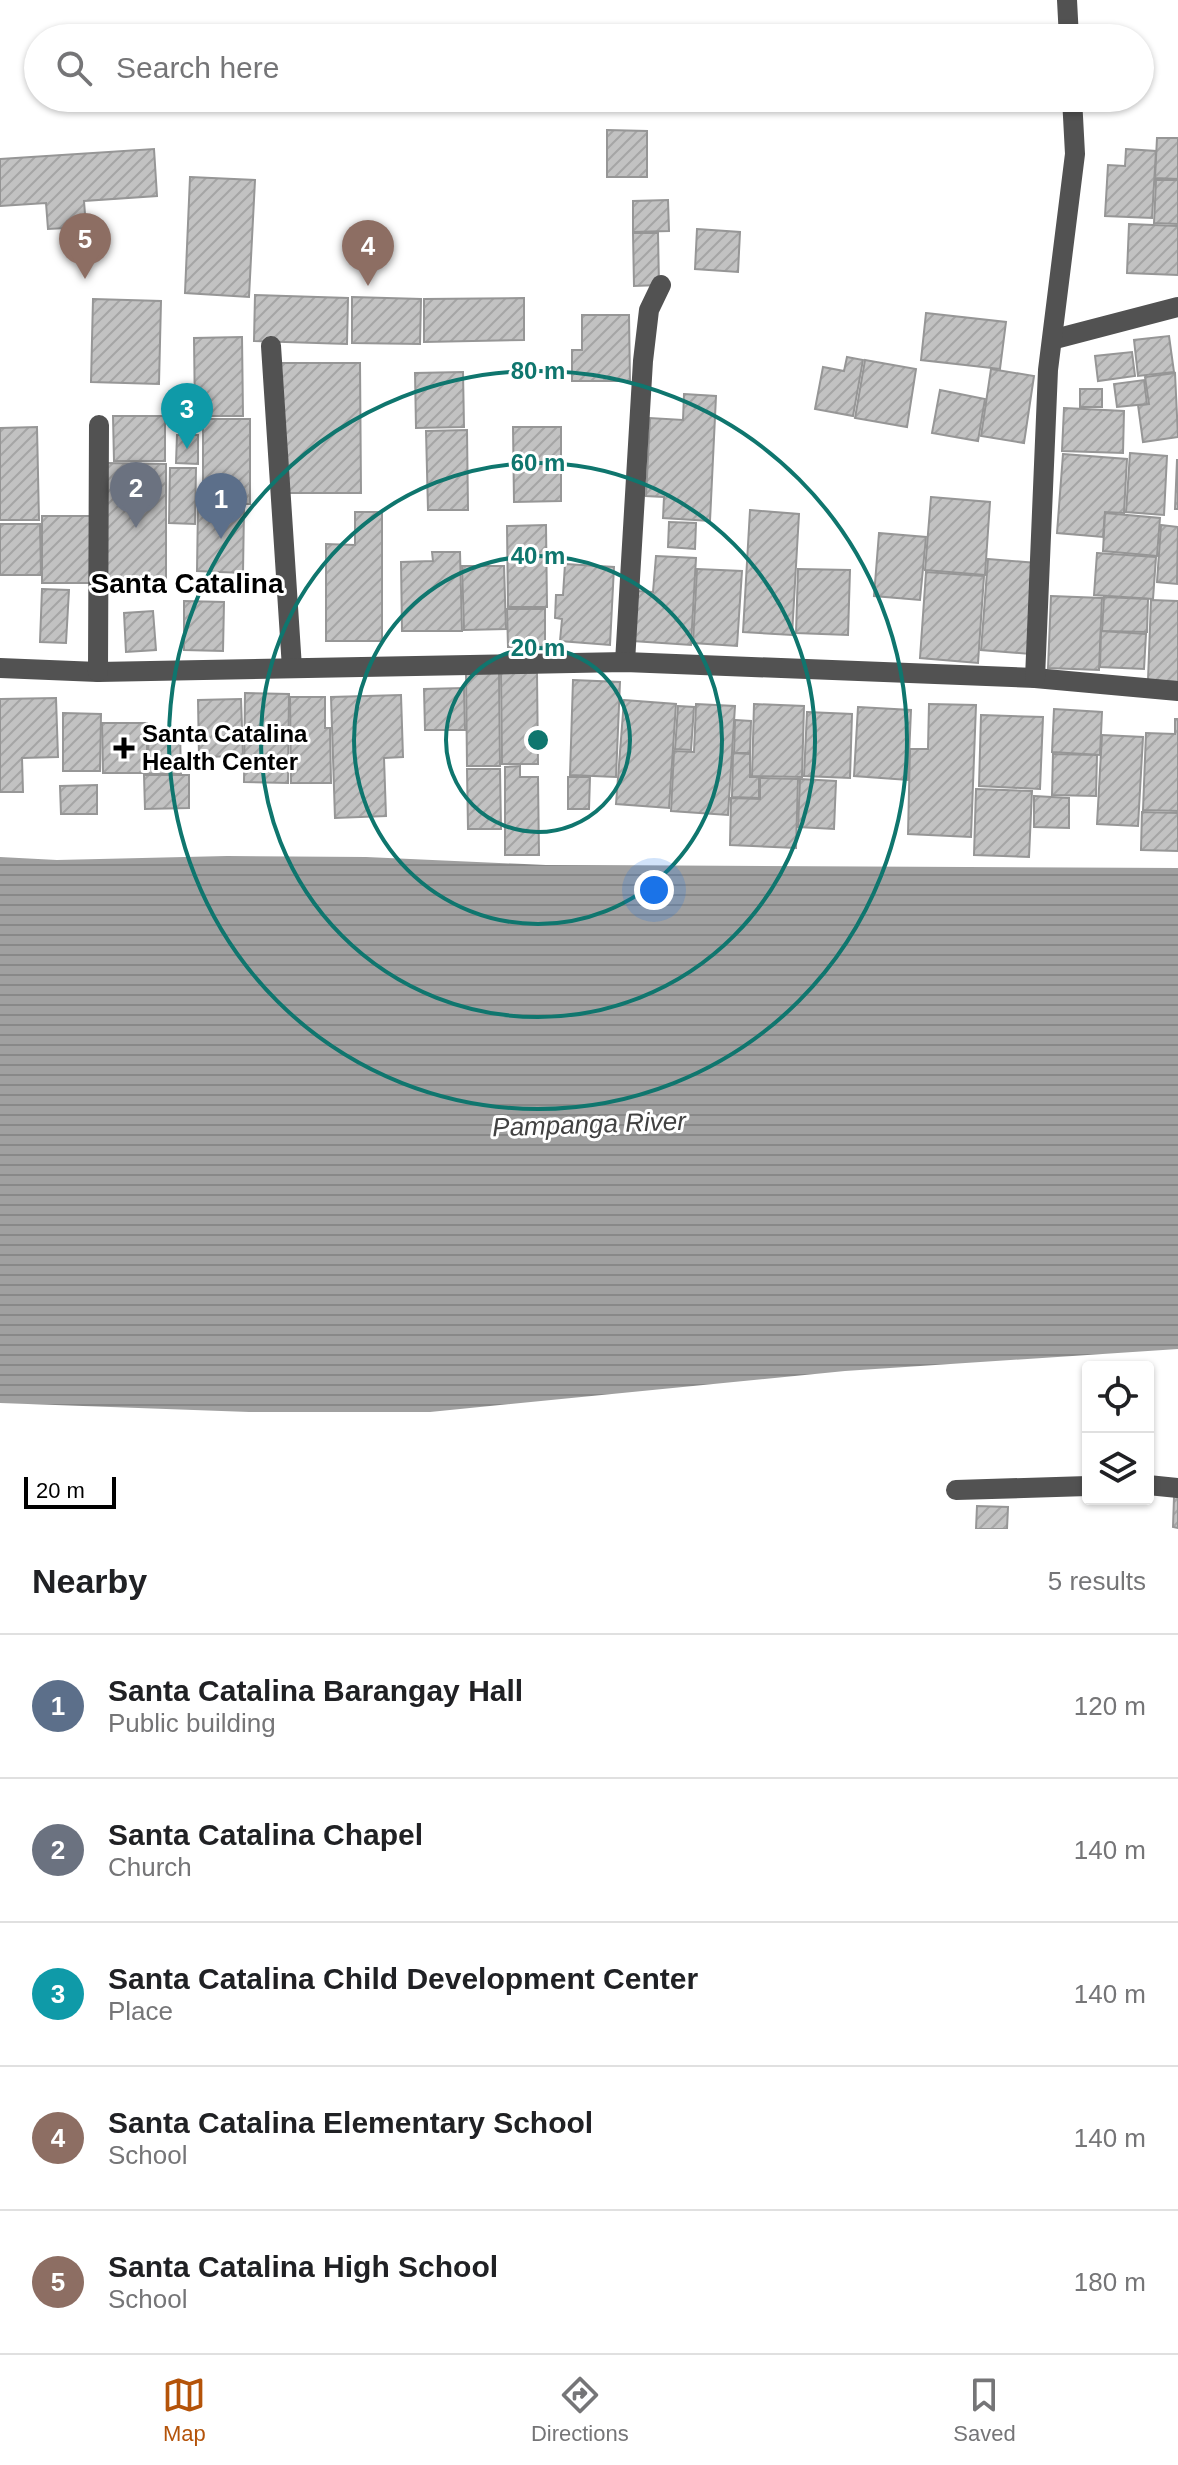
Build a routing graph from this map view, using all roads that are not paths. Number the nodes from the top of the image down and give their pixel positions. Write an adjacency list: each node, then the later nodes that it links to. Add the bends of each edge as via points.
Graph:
1 (1067, 0): 2 (street)
2 (1068, 24)
3 (1073, 112): 6 (street, via 1075,154)
4 (661, 285): 9 (street, via 649,310 643,361)
5 (1178, 307): 6 (street)
6 (1055, 339): 13 (street, via 1048,370)
7 (271, 346): 11 (street)
8 (99, 425): 12 (street)
9 (625, 662): 11 (street); 13 (street)
10 (0, 668): 12 (street)
11 (292, 668): 12 (street)
12 (98, 672)
13 (1035, 678): 14 (street)
14 (1178, 691)
15 (1082, 1486): 18 (street)
16 (1154, 1486): 17 (street)
17 (1178, 1488)
18 (956, 1490)

